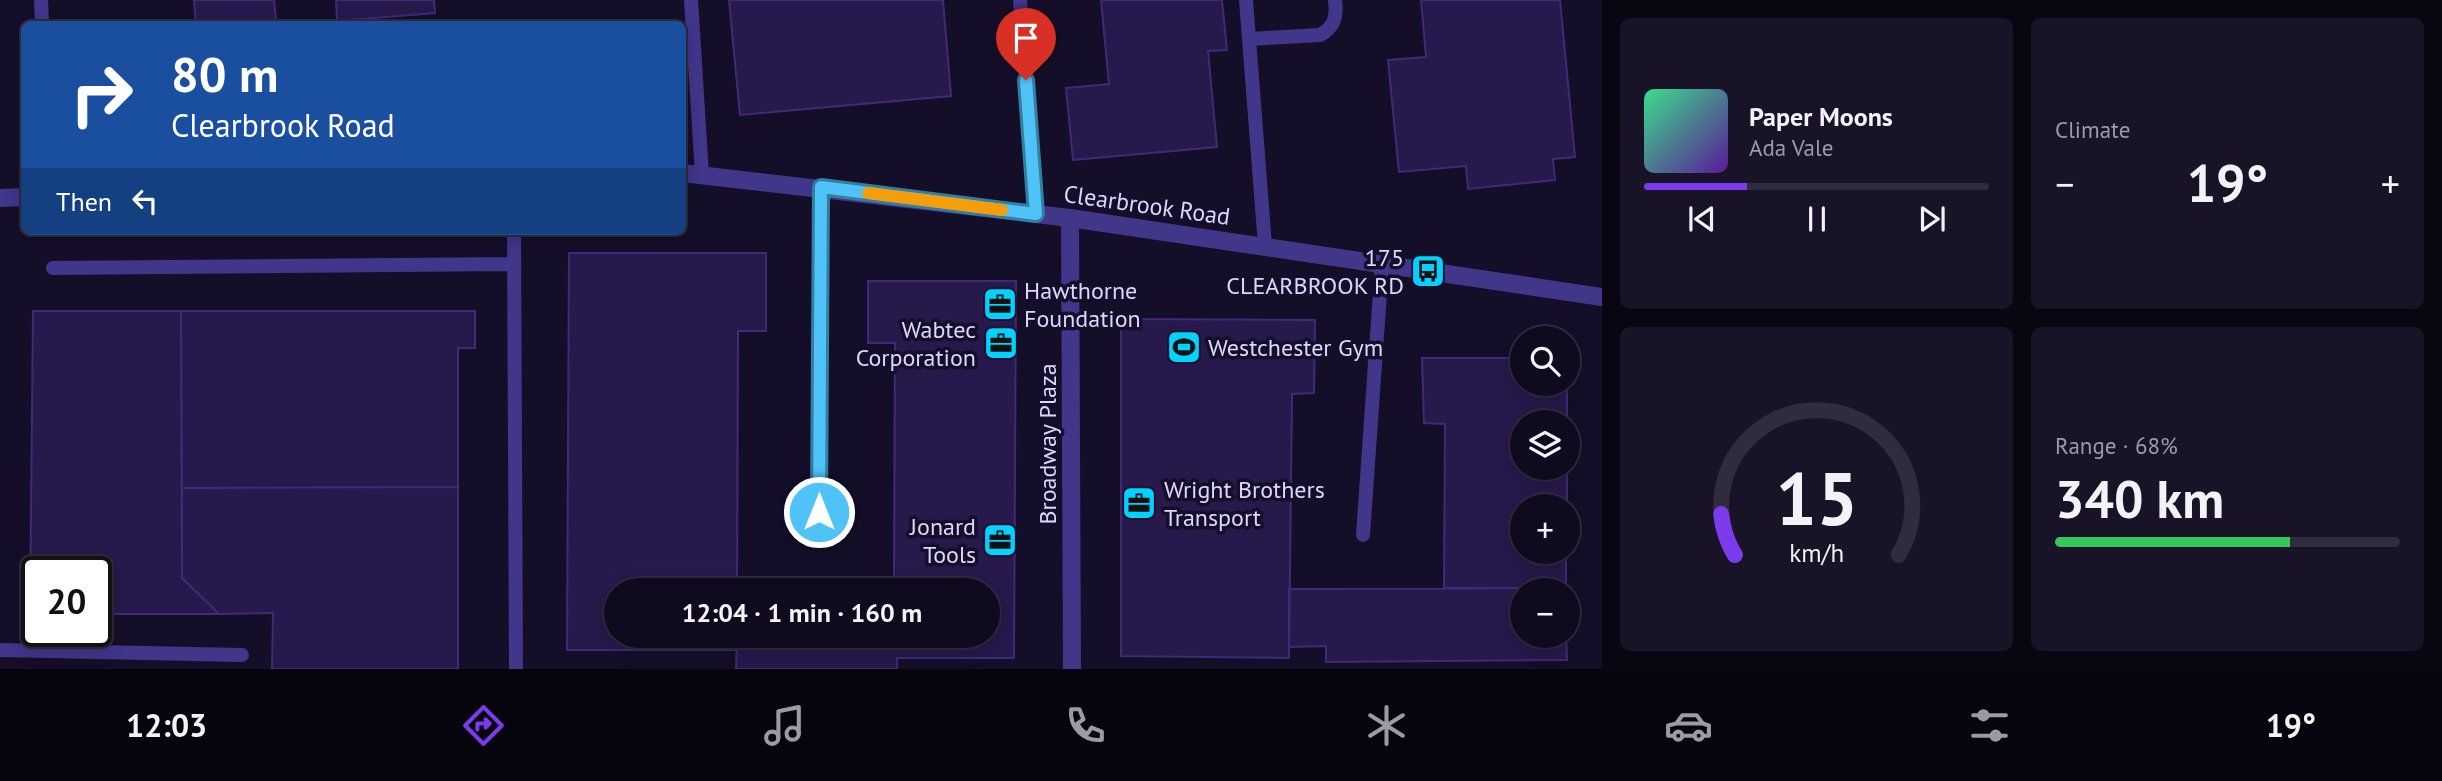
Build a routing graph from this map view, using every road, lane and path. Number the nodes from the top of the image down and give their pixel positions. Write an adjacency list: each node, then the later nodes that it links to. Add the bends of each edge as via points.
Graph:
1 (41, 0): 6 (lane)
2 (691, 0): 9 (lane)
3 (1020, 0): 13 (lane)
4 (1246, 0): 7 (lane)
5 (1335, 0): 7 (lane, via 1334,22 1320,35)
6 (42, 21)
7 (1249, 39): 16 (lane)
8 (686, 173): 9 (street, Clearbrook Road)
9 (702, 175): 10 (street, Clearbrook Road)
10 (821, 187): 13 (street, Clearbrook Road); 21 (lane)
11 (21, 197): 12 (street)
12 (0, 198)
13 (1036, 214): 14 (street, Clearbrook Road)
14 (1070, 218): 16 (street, Clearbrook Road); 26 (street, Broadway Plaza)
15 (514, 235): 17 (lane)
16 (1265, 246): 18 (street, Clearbrook Road)
17 (514, 264): 19 (lane); 25 (lane)
18 (1382, 264): 20 (street, Clearbrook Road); 22 (lane)
19 (53, 268)
20 (1602, 297)
21 (819, 512)
22 (1363, 536)
23 (0, 650): 24 (lane)
24 (242, 655)
25 (516, 669)
26 (1072, 669)

